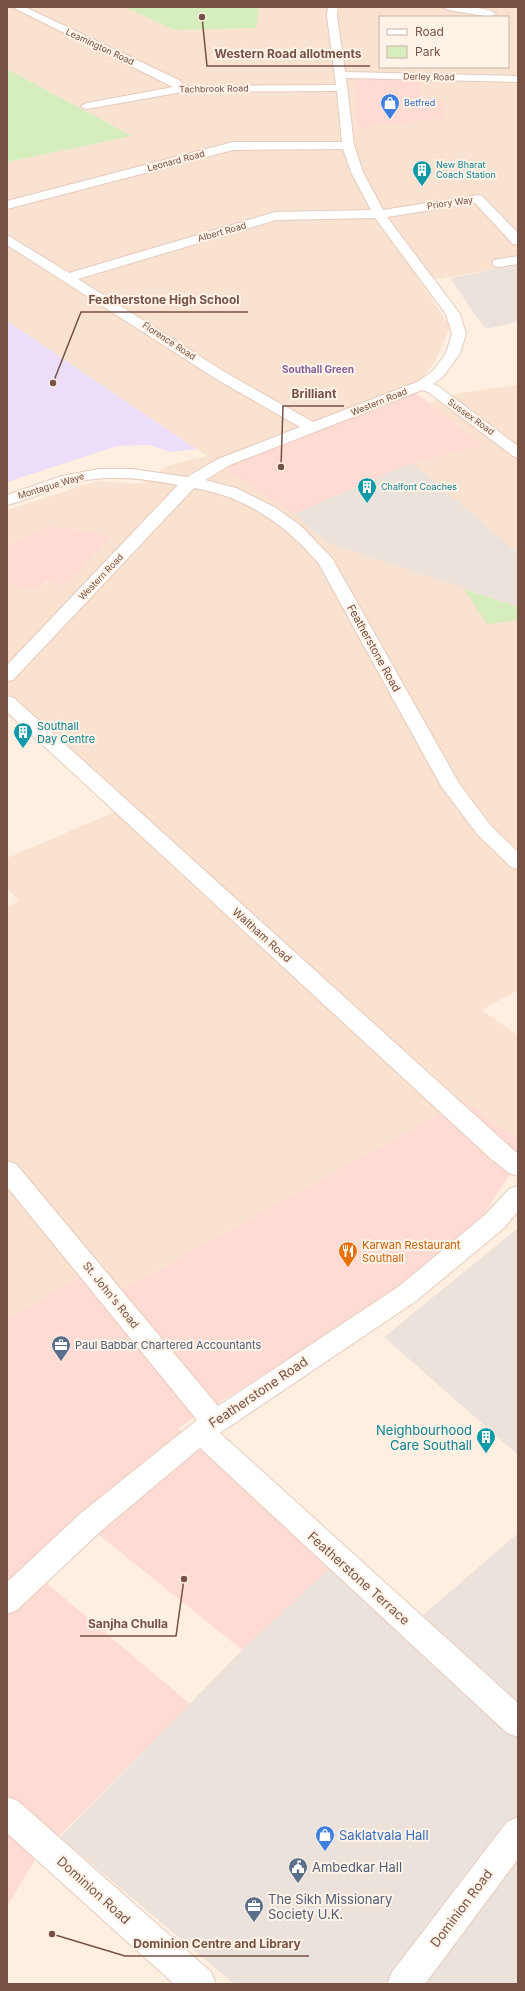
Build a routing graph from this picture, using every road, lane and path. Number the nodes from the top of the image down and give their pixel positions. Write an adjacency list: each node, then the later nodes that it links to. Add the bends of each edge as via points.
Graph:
1 (17, 7): 9 (street, Leamington Road, via 175,82)
2 (333, 7): 6 (street, Western Road)
3 (448, 7): 5 (street)
4 (501, 7): 5 (street)
5 (488, 15)
6 (340, 75): 7 (street, Derley Road); 8 (street, Western Road)
7 (518, 79)
8 (342, 88): 9 (street, Tachbrook Road); 11 (street, Western Road)
9 (182, 89): 10 (street, Tachbrook Road)
10 (87, 106)
11 (348, 145): 12 (street, Leonard Road, via 233,146); 13 (street, Western Road)
12 (7, 205)
13 (379, 214): 14 (street, Priory Way, via 478,199); 19 (street, Albert Road, via 275,216); 20 (street, Western Road, via 453,314 459,334 453,353 438,374)
14 (513, 229): 16 (street, Priory Way)
15 (7, 239): 19 (street, Florence Road)
16 (518, 241)
17 (518, 260): 18 (street)
18 (499, 263)
19 (69, 277): 21 (street, Florence Road, via 224,376)
20 (422, 385): 21 (street, Western Road); 22 (street, Sussex Road, via 433,389)
21 (312, 428): 23 (street, Western Road, via 224,462)
22 (518, 453)
23 (190, 482): 24 (street, Montague Waye, via 136,474 89,475); 25 (street, Western Road); 27 (street, Featherstone Road, via 225,489 254,501 296,530 313,546 326,562 451,786 484,830)
24 (7, 500)
25 (7, 676)
26 (7, 702): 28 (street, Waltham Road, via 498,1152)
27 (518, 863)
28 (518, 1167)
29 (7, 1170): 31 (street, St. John's Road)
30 (518, 1195): 31 (street, Featherstone Road, via 495,1221 407,1294)
31 (207, 1426): 32 (street, Featherstone Road, via 91,1522); 33 (street, Featherstone Terrace)
32 (7, 1601)
33 (518, 1723)
34 (7, 1812): 36 (street, Dominion Road)
35 (518, 1833): 37 (street, Dominion Road)
36 (199, 1984)
37 (404, 1984)

